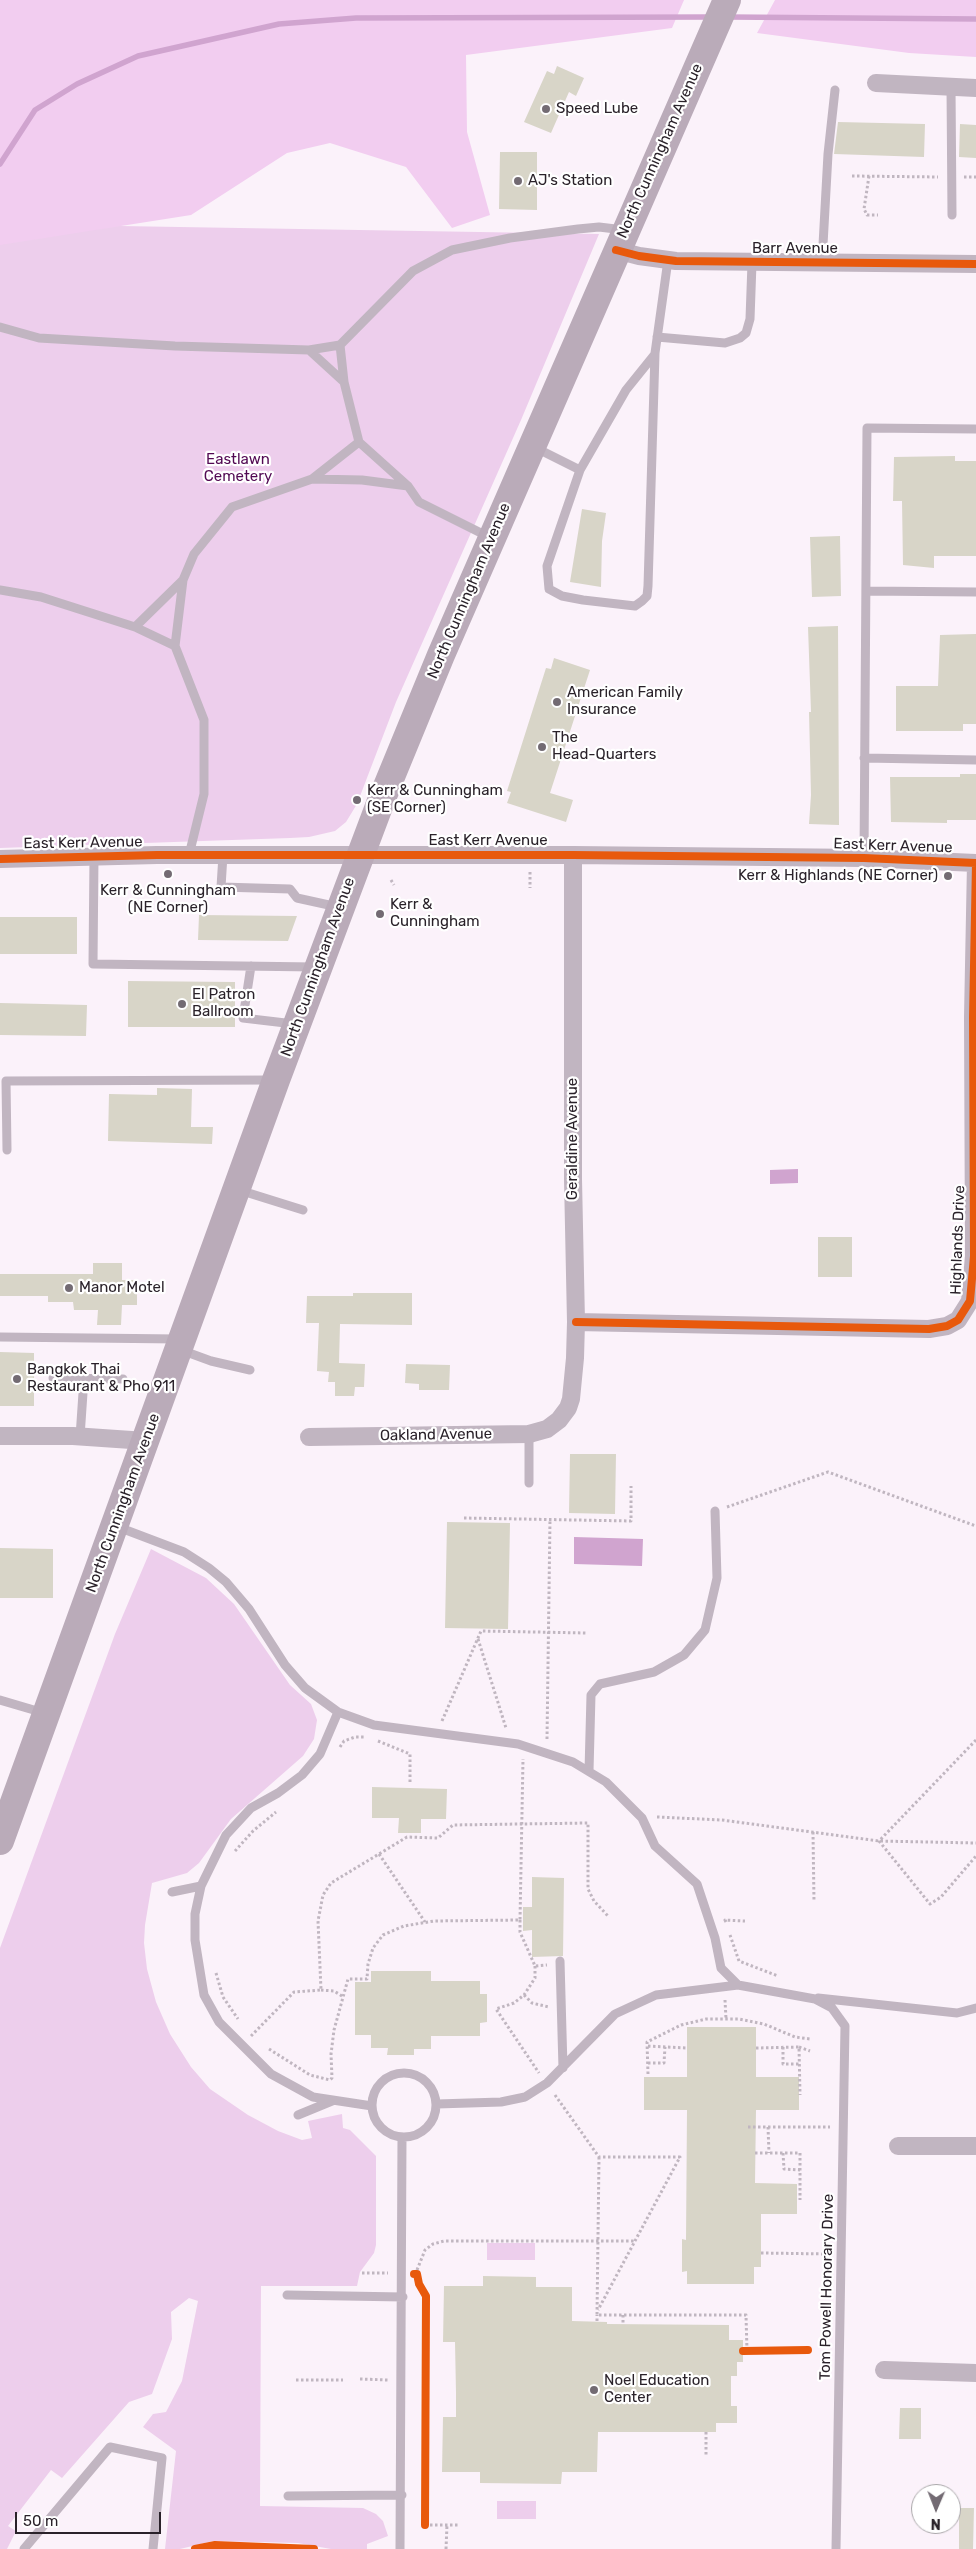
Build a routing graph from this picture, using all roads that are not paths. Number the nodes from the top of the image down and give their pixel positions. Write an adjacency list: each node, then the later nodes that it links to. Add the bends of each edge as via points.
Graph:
1 (727, 0): 7 (main road, North Cunningham Avenue)
2 (876, 83): 3 (street)
3 (951, 87): 4 (street); 6 (lane)
4 (976, 88)
5 (834, 90): 10 (lane)
6 (952, 215)
7 (620, 240): 8 (street, Barr Avenue, via 639,256); 14 (lane, via 599,227 510,238 452,250 413,271); 20 (main road, North Cunningham Avenue)
8 (668, 260): 9 (street, Barr Avenue); 13 (lane)
9 (752, 263): 10 (street, Barr Avenue); 13 (lane, via 750,319 746,333 740,338 725,343)
10 (822, 263): 11 (street, Barr Avenue)
11 (976, 264)
12 (0, 326): 15 (lane, via 39,338)
13 (658, 337): 16 (lane)
14 (340, 345): 15 (lane); 17 (lane)
15 (310, 350): 17 (lane)
16 (655, 354): 21 (lane, via 626,390); 21 (lane, via 648,586 647,596 635,606 562,596 548,589 547,566)
17 (344, 382): 19 (lane)
18 (976, 429): 27 (lane, via 867,428)
19 (359, 442): 22 (lane); 23 (lane)
20 (531, 446): 21 (lane); 24 (main road, North Cunningham Avenue)
21 (580, 470)
22 (312, 479): 23 (lane, via 362,480); 25 (lane, via 232,507 194,554)
23 (408, 486): 24 (lane, via 419,502)
24 (492, 538): 33 (main road, North Cunningham Avenue)
25 (184, 580): 29 (lane); 30 (lane)
26 (0, 590): 29 (lane, via 41,597)
27 (866, 591): 28 (lane); 31 (lane)
28 (976, 592)
29 (135, 627): 30 (lane)
30 (175, 646): 35 (lane, via 204,720 204,794)
31 (864, 758): 32 (lane); 38 (lane)
32 (976, 760)
33 (360, 854): 34 (street, East Kerr Avenue); 36 (street, East Kerr Avenue); 41 (main road, North Cunningham Avenue)
34 (573, 854): 38 (street, East Kerr Avenue); 49 (street, Geraldine Avenue)
35 (189, 855): 36 (street, East Kerr Avenue); 37 (street, East Kerr Avenue)
36 (223, 855): 41 (lane, via 221,887 290,889 297,898)
37 (94, 856): 39 (street, East Kerr Avenue); 42 (lane, via 92,964)
38 (864, 858): 40 (street, East Kerr Avenue)
39 (0, 859)
40 (976, 863): 49 (street, Highlands Drive, via 974,1256 970,1301 958,1320 929,1329)
41 (340, 908): 43 (main road, North Cunningham Avenue)
42 (252, 966): 43 (lane); 44 (lane, via 243,1018)
43 (318, 967): 44 (main road, North Cunningham Avenue)
44 (297, 1024): 45 (main road, North Cunningham Avenue)
45 (276, 1080): 46 (lane, via 6,1081); 47 (main road, North Cunningham Avenue)
46 (7, 1150)
47 (237, 1189): 48 (lane); 51 (main road, North Cunningham Avenue)
48 (303, 1210)
49 (576, 1322): 56 (street, Geraldine Avenue, via 571,1399)
50 (0, 1337): 51 (lane)
51 (181, 1344): 52 (lane, via 211,1361); 61 (main road, North Cunningham Avenue)
52 (250, 1370)
53 (53, 1378): 54 (lane)
54 (84, 1378): 55 (lane); 59 (lane)
55 (122, 1379)
56 (559, 1420): 57 (street, Oakland Avenue, via 547,1429)
57 (529, 1434): 60 (street, Oakland Avenue); 62 (lane)
58 (0, 1436): 59 (street)
59 (80, 1437): 61 (street)
60 (309, 1437)
61 (146, 1441): 64 (main road, North Cunningham Avenue)
62 (529, 1483)
63 (716, 1511): 68 (lane, via 717,1578 705,1630 684,1655 654,1672 600,1684 591,1695)
64 (115, 1526): 66 (lane, via 184,1552 226,1582 248,1609 284,1665 305,1688); 67 (main road, North Cunningham Avenue)
65 (0, 1700): 67 (lane)
66 (338, 1712): 68 (lane, via 374,1725 511,1743 573,1762); 70 (lane, via 320,1754 302,1775 251,1808 226,1835)
67 (46, 1714): 69 (main road, North Cunningham Avenue)
68 (589, 1771): 73 (lane, via 606,1782 642,1818 655,1846 697,1884 716,1938 721,1968)
69 (0, 1841)
70 (201, 1886): 71 (lane); 77 (lane, via 195,1914 195,1940 204,1995 218,2022 271,2074 312,2096)
71 (172, 1892)
72 (560, 1963): 76 (lane)
73 (738, 1985): 74 (lane); 76 (lane, via 656,1995 615,2014)
74 (810, 1998): 75 (lane, via 957,2013); 93 (lane, Tom Powell Honorary Drive, via 832,2008 845,2026)
75 (976, 2008)
76 (563, 2069): 78 (lane, via 525,2097 501,2102)
77 (333, 2100): 79 (lane); 80 (lane)
78 (437, 2104): 79 (lane, via 428,2082 408,2072 397,2073 379,2085); 81 (lane, via 425,2130 416,2135)
79 (372, 2106): 81 (lane, via 379,2125 387,2132)
80 (298, 2115)
81 (402, 2136): 85 (lane)
82 (898, 2146): 83 (street)
83 (976, 2146)
84 (287, 2295): 85 (lane)
85 (403, 2297): 88 (lane)
86 (884, 2370): 87 (street)
87 (976, 2373)
88 (402, 2495): 89 (lane); 92 (lane)
89 (288, 2496)
90 (24, 2549): 91 (lane, via 110,2447 162,2458)
91 (153, 2549)
92 (400, 2549)
93 (836, 2549)

